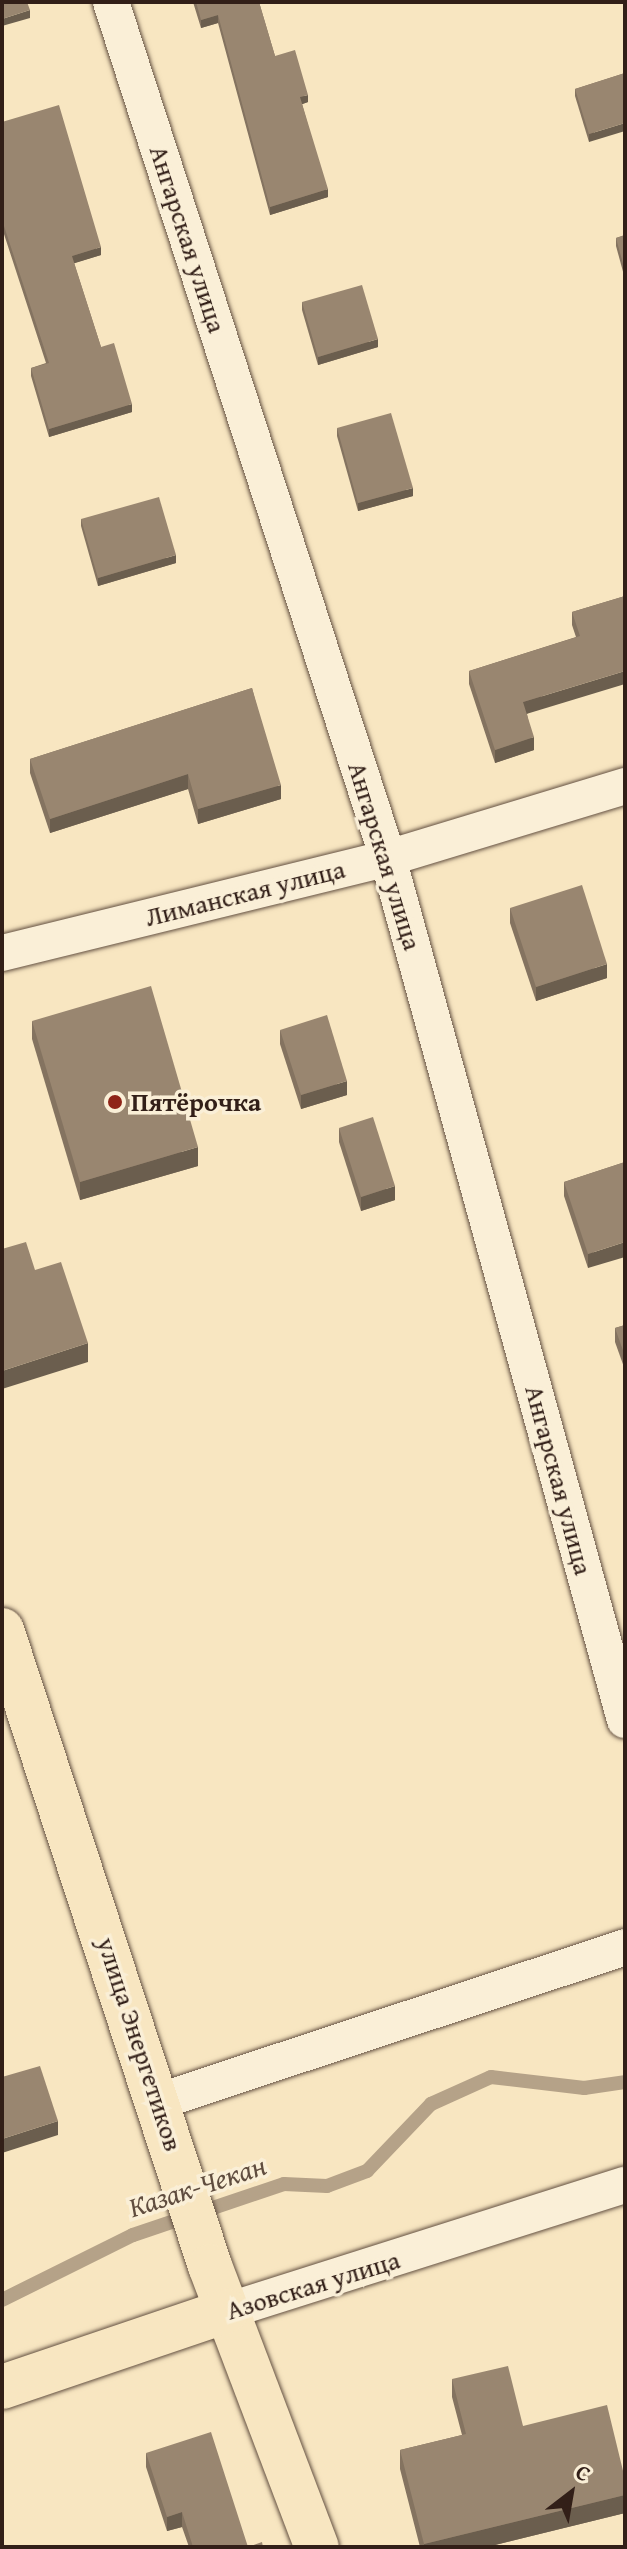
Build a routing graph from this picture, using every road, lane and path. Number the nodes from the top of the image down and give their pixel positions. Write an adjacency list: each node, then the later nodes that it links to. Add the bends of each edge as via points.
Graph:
1 (111, 2): 3 (street, Ангарская улица)
2 (625, 786): 3 (street, Лиманская улица)
3 (388, 858): 4 (street, Лиманская улица); 6 (street, Ангарская улица)
4 (2, 953)
5 (2, 1630): 8 (main road, улица Энергетиков)
6 (625, 1720)
7 (625, 1947): 8 (street)
8 (160, 2101): 10 (main road, улица Энергетиков)
9 (616, 2200): 10 (street, Азовская улица)
10 (227, 2311): 11 (main road, Азовская улица); 12 (main road, улица Энергетиков)
11 (2, 2387)
12 (317, 2547)

